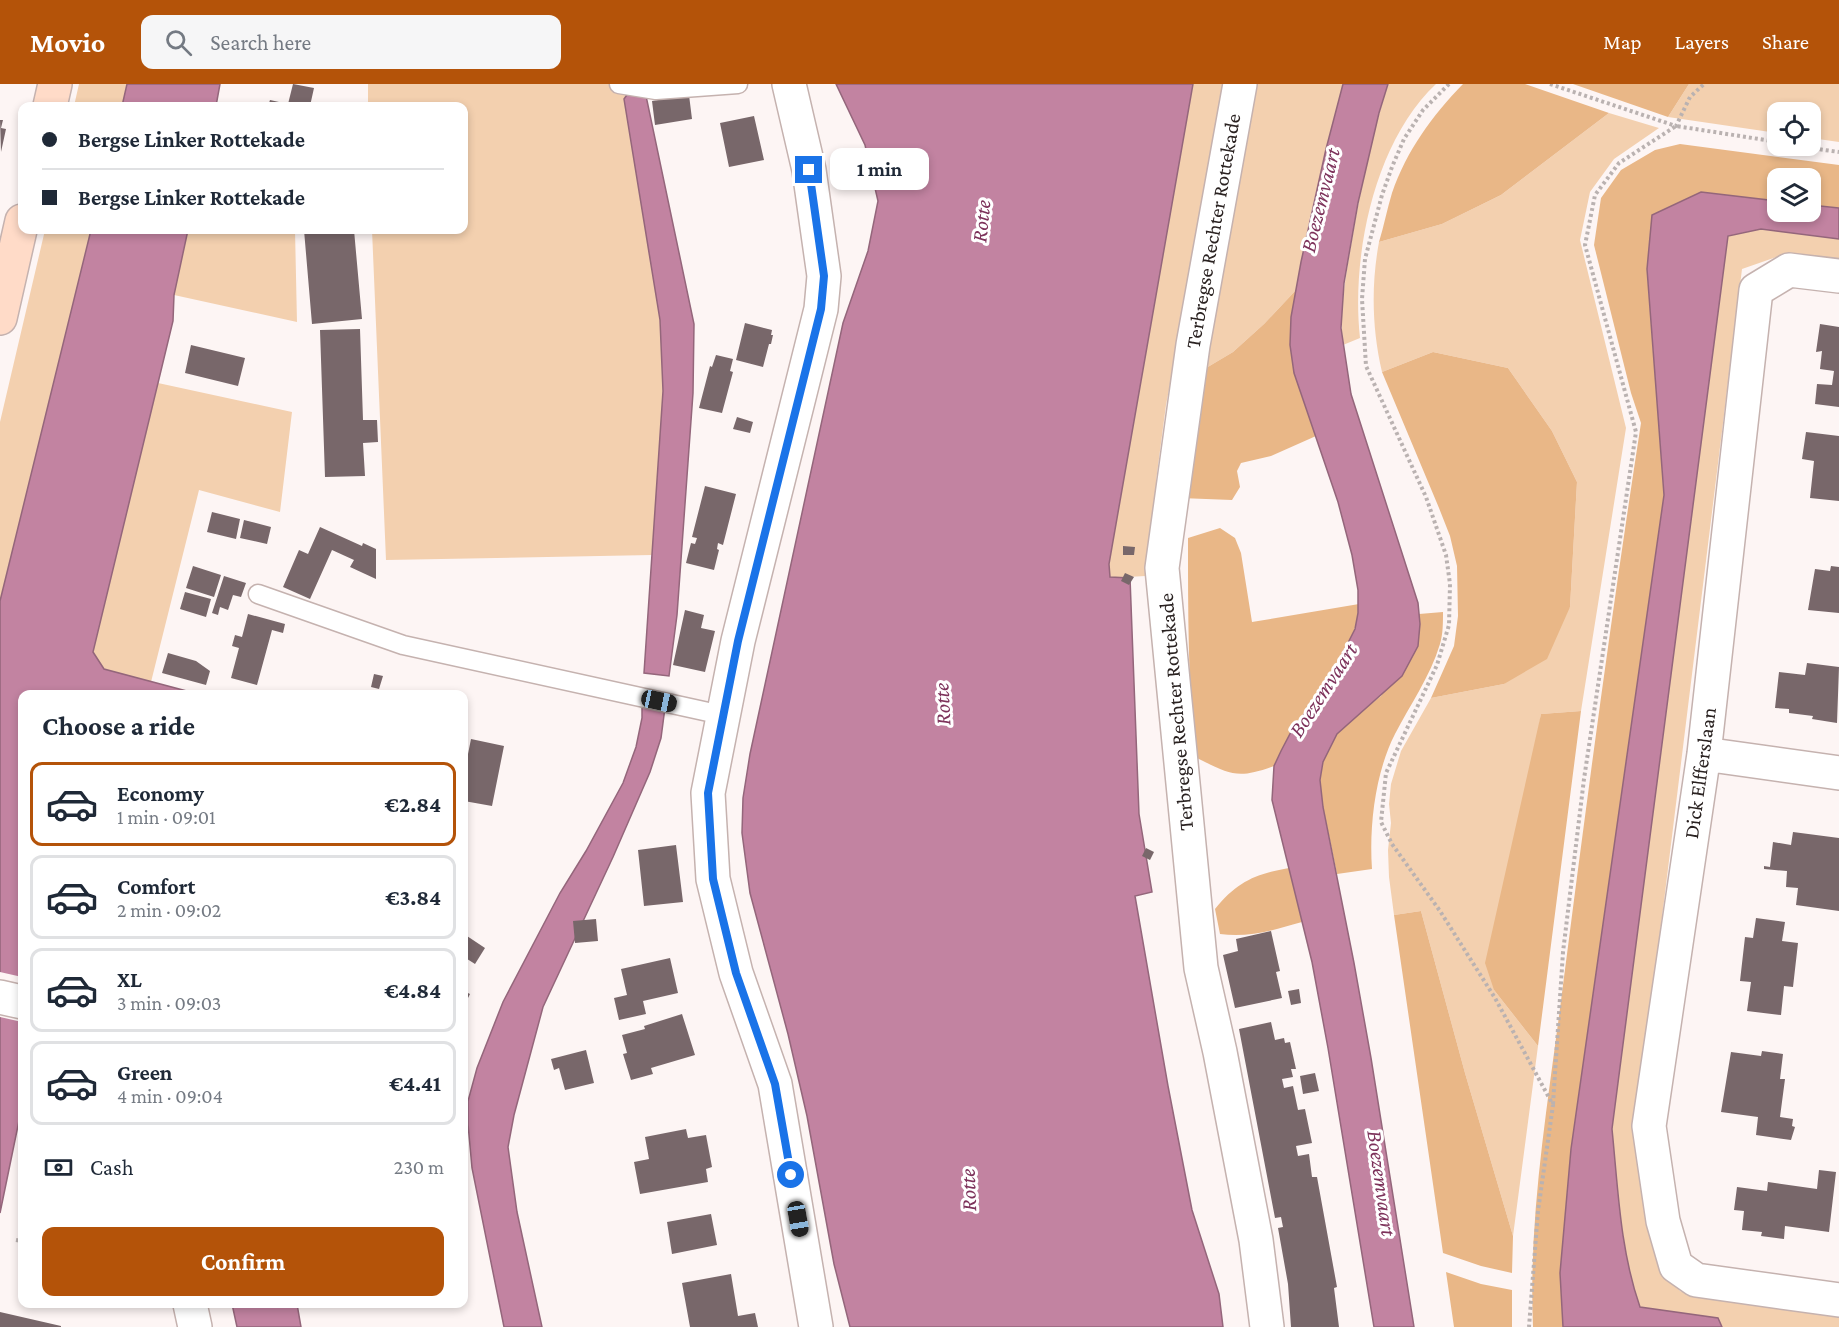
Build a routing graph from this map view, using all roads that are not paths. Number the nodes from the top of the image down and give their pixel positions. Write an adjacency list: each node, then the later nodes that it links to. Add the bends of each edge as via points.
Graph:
1 (55, 84): 6 (street)
2 (619, 84): 3 (lane, via 656,90)
3 (738, 84)
4 (789, 84): 11 (street, via 809,170 824,276 821,309)
5 (1239, 90): 20 (street, Terbregse Rechter Rottekade, via 1192,345 1162,567 1201,968 1256,1240)
6 (51, 102)
7 (19, 234): 9 (street)
8 (1839, 276): 12 (street, Dick Elfferslaan, via 1789,270 1756,290)
9 (0, 318)
10 (258, 594): 11 (lane, via 402,645)
11 (722, 715): 19 (street, via 708,793 713,879 736,973 775,1084)
12 (1704, 754): 13 (street); 16 (street, Dick Elfferslaan, via 1649,1126 1663,1221 1676,1266 1696,1280)
13 (1839, 773)
14 (0, 997): 15 (street)
15 (18, 1001)
16 (1839, 1300)
17 (191, 1308): 18 (street)
18 (195, 1327)
19 (816, 1327)
20 (1267, 1327)

